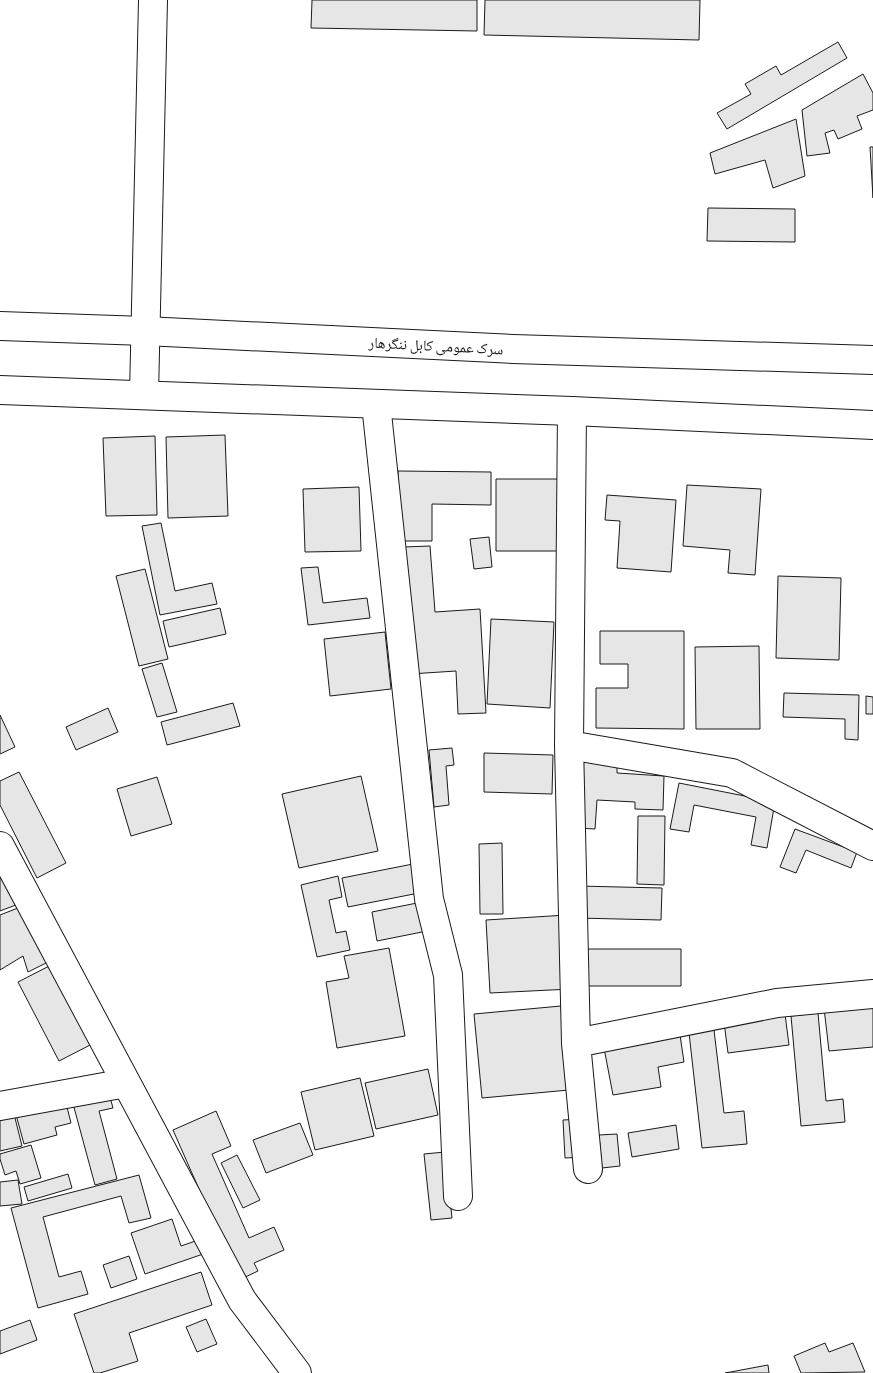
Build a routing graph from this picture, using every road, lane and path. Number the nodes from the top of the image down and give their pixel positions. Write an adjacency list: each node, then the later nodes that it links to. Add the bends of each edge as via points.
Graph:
1 (153, 0): 3 (main road)
2 (0, 326): 3 (main road, سرک عمومی کابل ننگرهار)
3 (145, 331): 4 (main road, سرک عمومی کابل ننگرهار, via 513,349); 6 (main road)
4 (873, 360)
5 (0, 390): 6 (main road)
6 (144, 395): 7 (main road)
7 (376, 404): 8 (main road); 18 (main road, via 429,899 448,975)
8 (572, 411): 9 (main road); 10 (main road)
9 (873, 424)
10 (569, 745): 12 (main road, via 732,772); 14 (main road)
11 (0, 846): 15 (main road)
12 (873, 846)
13 (873, 994): 14 (main road, via 777,1003)
14 (576, 1043): 17 (main road)
15 (126, 1083): 16 (main road); 19 (main road, via 242,1300)
16 (0, 1106)
17 (588, 1169)
18 (458, 1196)
19 (297, 1373)

